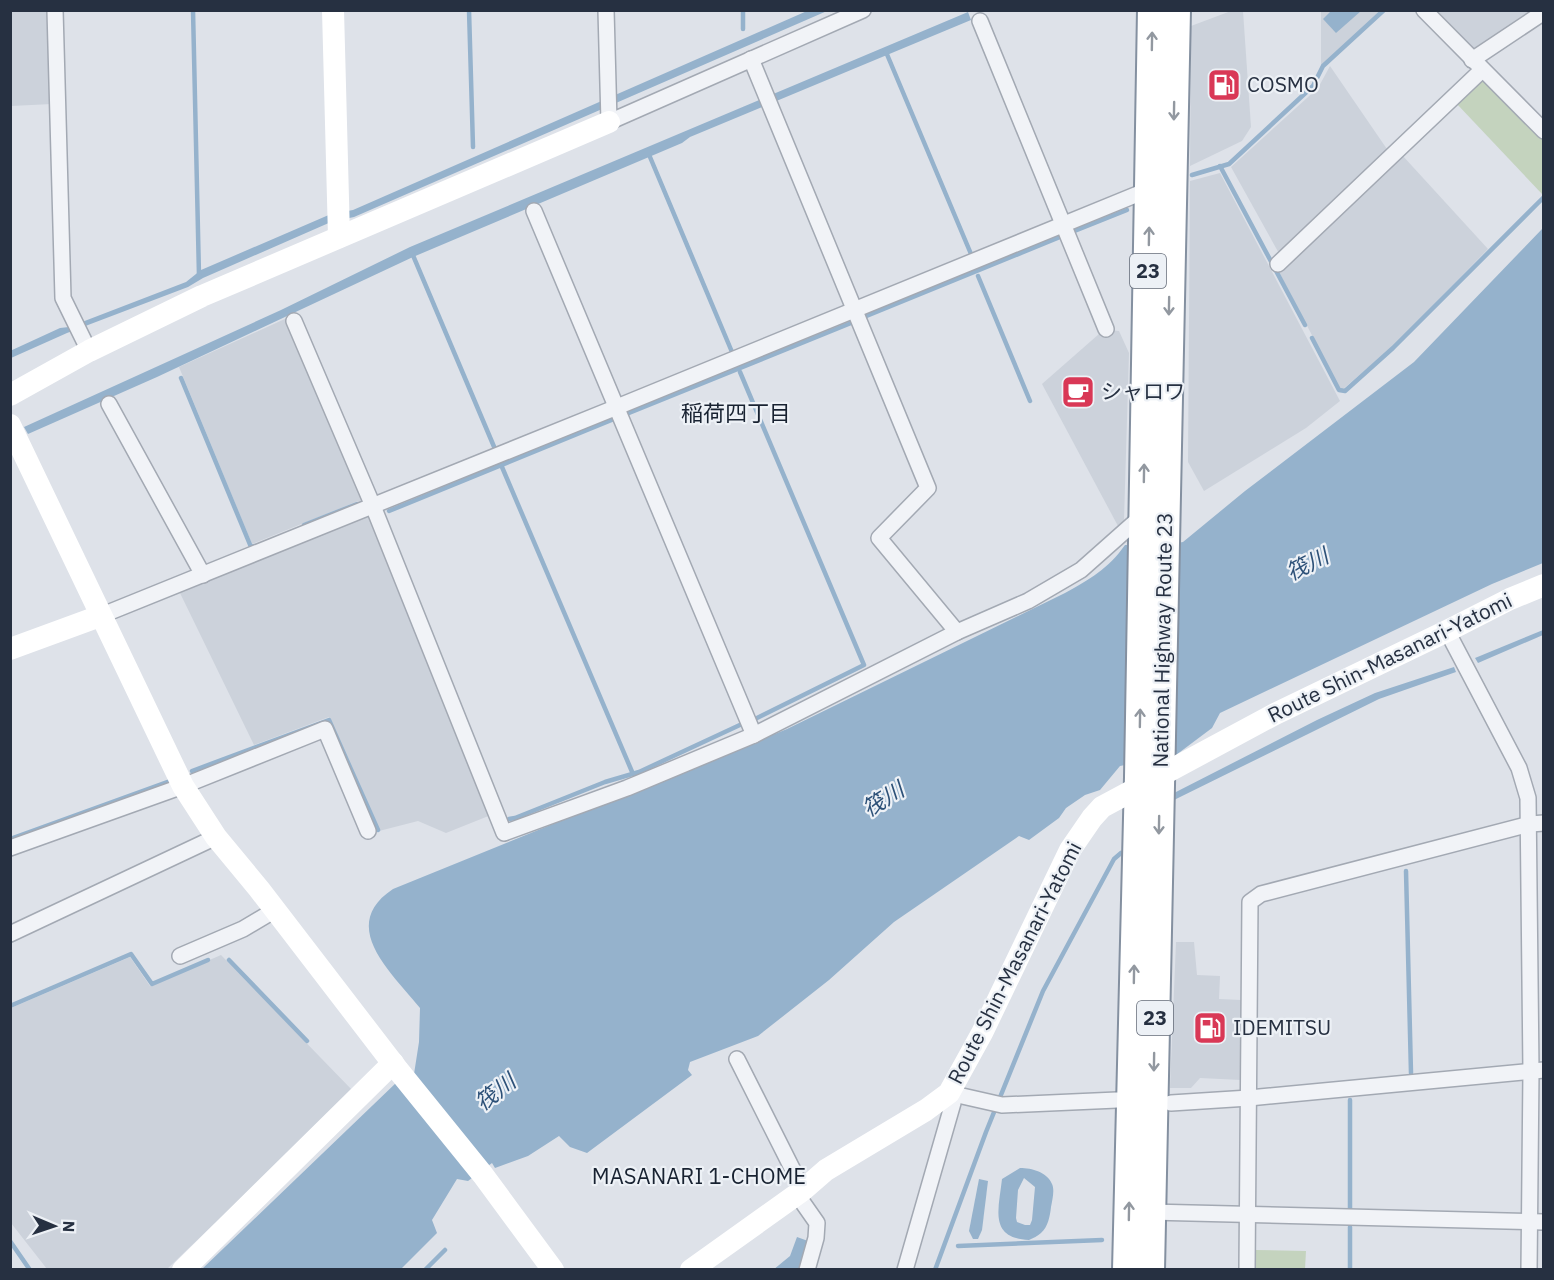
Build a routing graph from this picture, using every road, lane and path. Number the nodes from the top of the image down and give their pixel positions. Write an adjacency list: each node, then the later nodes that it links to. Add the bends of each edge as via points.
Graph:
1 (55, 10): 22 (street, via 63,298)
2 (333, 10): 16 (street)
3 (606, 10): 12 (street)
4 (863, 10): 10 (street)
5 (1152, 10): 14 (highway, National Highway Route 23 / 23, one-way to 5)
6 (1176, 10): 28 (highway, National Highway Route 23 / 23, one-way to 28)
7 (1424, 10): 11 (street)
8 (1544, 12): 11 (street)
9 (980, 21): 17 (street)
10 (751, 59): 12 (street); 19 (street)
11 (1477, 65): 13 (street); 18 (street)
12 (609, 116): 16 (street)
13 (1544, 131)
14 (1150, 189): 17 (street); 28 (highway, National Highway Route 23 / 23, one-way to 14)
15 (534, 211): 25 (street)
16 (339, 224): 22 (street, via 202,296)
17 (1063, 224): 19 (street); 21 (street)
18 (1278, 264)
19 (855, 309): 25 (street); 32 (street, via 928,488 879,538)
20 (294, 321): 27 (street)
21 (1106, 329)
22 (81, 334): 23 (street)
23 (10, 395)
24 (109, 404): 29 (street)
25 (617, 407): 27 (street); 35 (street)
26 (10, 425): 31 (street)
27 (373, 506): 29 (street); 35 (street, via 504,833)
28 (1150, 524): 32 (street, via 1028,601); 36 (highway, National Highway Route 23 / 23)
29 (203, 575): 31 (street)
30 (1544, 585): 33 (street, Route Shin-Masanari-Yatomi)
31 (100, 616): 34 (street); 37 (street)
32 (957, 632): 35 (street)
33 (1447, 632): 36 (street, Route Shin-Masanari-Yatomi); 38 (street, via 1519,768)
34 (10, 649)
35 (754, 735)
36 (1149, 776): 48 (street, Route Shin-Masanari-Yatomi, via 1102,807 1070,850); 53 (highway, National Highway Route 23 / 23, one-way to 53); 61 (highway, National Highway Route 23 / 23, one-way to 36)
37 (183, 786): 39 (street, via 325,729); 40 (street); 41 (street)
38 (1537, 824): 47 (street); 49 (street, via 1261,894 1250,902)
39 (368, 831)
40 (216, 837): 42 (street); 43 (street)
41 (10, 848)
42 (275, 910): 44 (street, via 243,929); 46 (street)
43 (10, 934)
44 (180, 956)
45 (737, 1059): 52 (street)
46 (395, 1067): 56 (street); 57 (street)
47 (1537, 1071): 49 (street); 55 (street)
48 (949, 1093): 50 (street, via 997,1103); 52 (street, Route Shin-Masanari-Yatomi, via 826,1170); 60 (street, via 953,1103)
49 (1249, 1098): 51 (street); 54 (street)
50 (1117, 1100)
51 (1171, 1103)
52 (800, 1191): 58 (street, Route Shin-Masanari-Yatomi); 59 (street, via 817,1223)
53 (1150, 1212): 54 (street); 62 (highway, National Highway Route 23 / 23)
54 (1248, 1215): 55 (street); 63 (street)
55 (1536, 1222): 64 (street)
56 (183, 1269)
57 (553, 1269)
58 (691, 1269)
59 (807, 1269)
60 (905, 1269)
61 (1127, 1269)
62 (1149, 1269)
63 (1247, 1269)
64 (1529, 1269)

